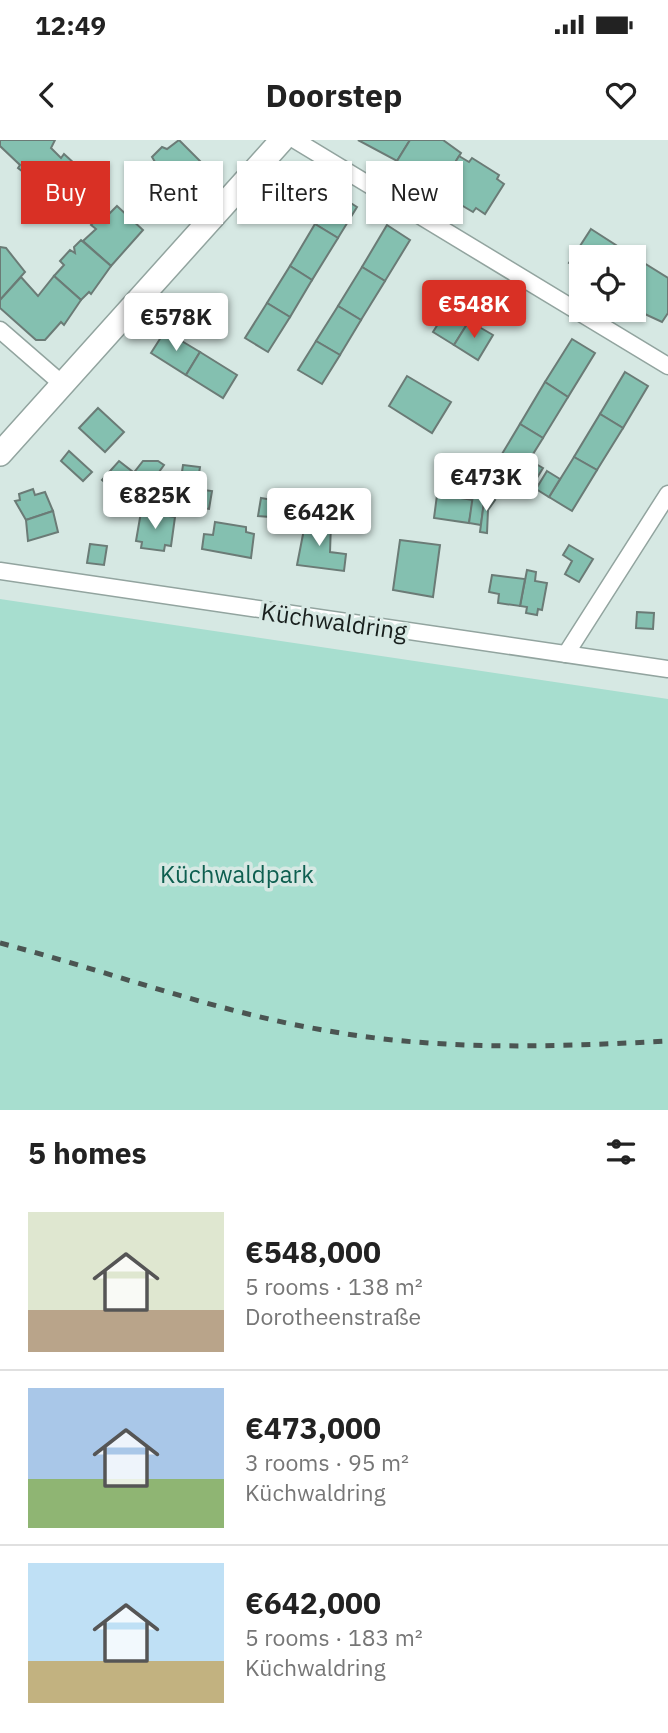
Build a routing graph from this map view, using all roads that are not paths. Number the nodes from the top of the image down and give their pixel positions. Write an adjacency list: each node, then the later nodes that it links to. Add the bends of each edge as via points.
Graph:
1 (282, 140): 5 (main road)
2 (295, 140): 4 (street)
3 (0, 330): 5 (street)
4 (668, 366)
5 (61, 383): 6 (main road)
6 (0, 454)
7 (668, 494): 9 (street)
8 (0, 571): 9 (street, Küchwaldring)
9 (566, 654): 10 (street, Küchwaldring)
10 (668, 669)

